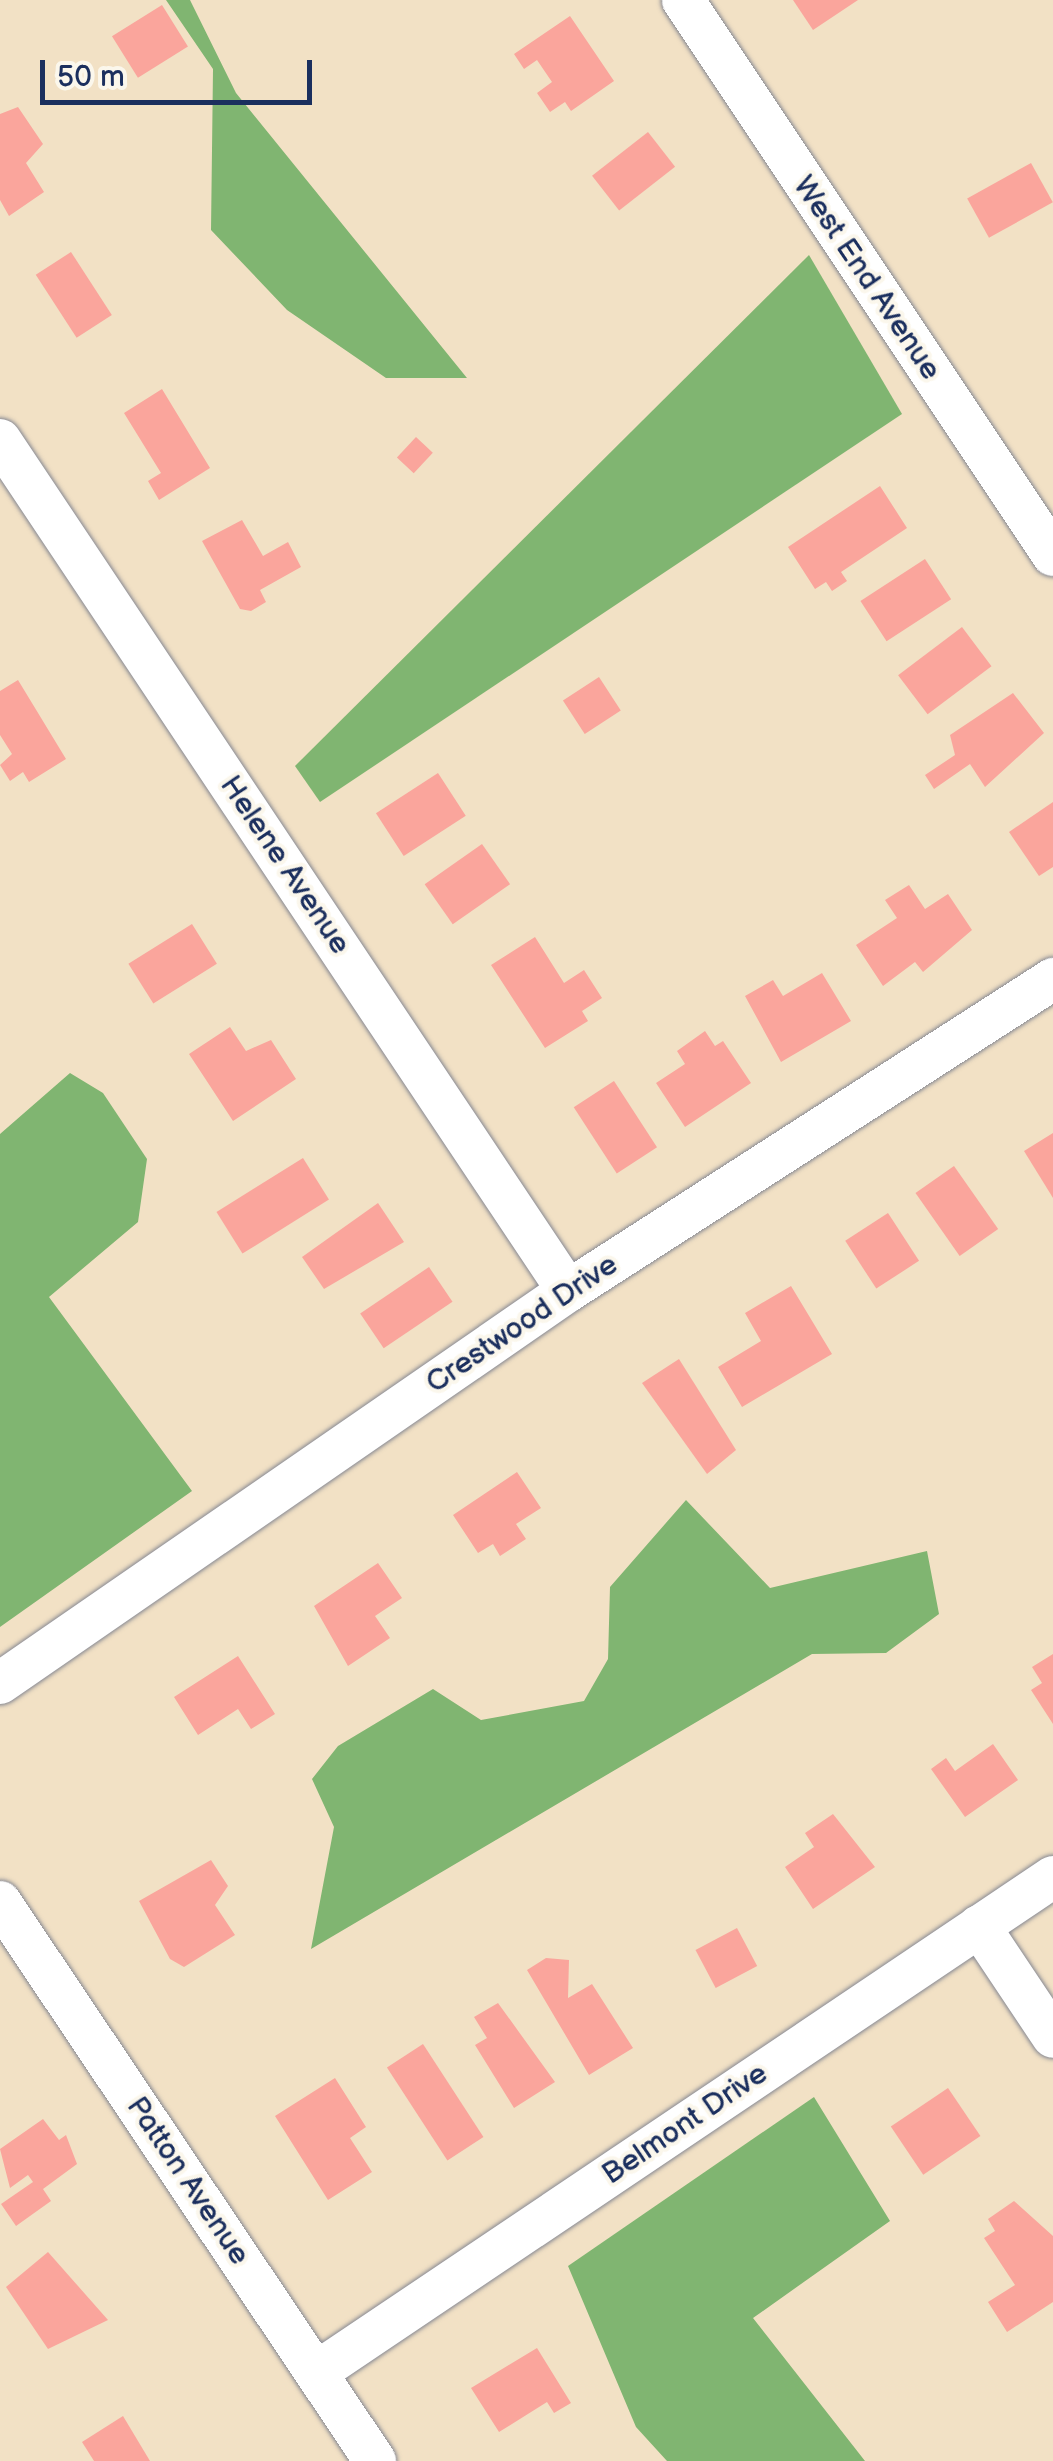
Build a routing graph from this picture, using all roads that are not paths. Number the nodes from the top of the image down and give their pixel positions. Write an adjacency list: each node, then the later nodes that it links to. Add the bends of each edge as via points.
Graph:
1 (683, 0): 3 (street, West End Avenue)
2 (0, 440): 5 (street, Helene Avenue)
3 (1053, 556)
4 (1053, 978): 5 (street, Crestwood Drive)
5 (568, 1291): 6 (street, Crestwood Drive)
6 (0, 1683)
7 (1053, 1877): 9 (street, Belmont Drive)
8 (0, 1902): 11 (street, Patton Avenue)
9 (979, 1926): 10 (street); 11 (street, Belmont Drive)
10 (1053, 2036)
11 (317, 2372): 12 (street, Patton Avenue)
12 (375, 2461)

